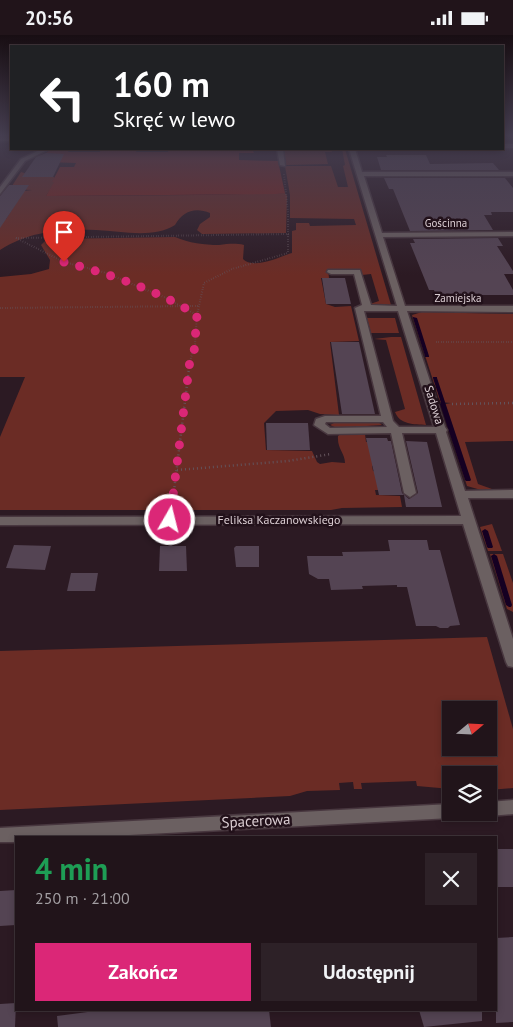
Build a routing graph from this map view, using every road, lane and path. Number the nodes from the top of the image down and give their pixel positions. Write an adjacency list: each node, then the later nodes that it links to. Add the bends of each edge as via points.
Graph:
1 (285, 182): 6 (path)
2 (364, 182): 8 (street, Sadowa)
3 (0, 183): 4 (street)
4 (8, 183): 5 (street)
5 (0, 191)
6 (289, 234): 10 (path, via 16,238 64,262 103,272); 11 (path, via 288,253 232,269 204,283)
7 (513, 234): 8 (street, Gościnna)
8 (380, 235): 14 (street, Sadowa)
9 (331, 272): 13 (street, via 357,272)
10 (182, 306): 11 (path); 12 (path); 16 (path)
11 (200, 306): 16 (path)
12 (0, 308)
13 (367, 308): 14 (street, Zamiejska); 21 (street, via 359,308)
14 (404, 309): 15 (street, Zamiejska); 23 (street, Sadowa)
15 (513, 309)
16 (197, 315): 25 (path)
17 (436, 342): 18 (path)
18 (513, 342)
19 (513, 403): 20 (path)
20 (452, 404)
21 (386, 419): 22 (street); 22 (street, via 325,419 319,425 328,431)
22 (396, 430): 23 (street); 26 (street)
23 (442, 431): 28 (street, Sadowa)
24 (331, 454): 25 (path, via 288,461)
25 (177, 470): 29 (path)
26 (410, 493)
27 (513, 494): 28 (street)
28 (461, 495): 30 (street, Sadowa)
29 (170, 520): 30 (street, Feliksa Kaczanowskiego); 31 (street, Feliksa Kaczanowskiego)
30 (468, 520): 32 (street, Sadowa)
31 (0, 521)
32 (507, 625): 33 (street, Sadowa)
33 (513, 662)
34 (513, 807): 35 (street)
35 (497, 808)
36 (442, 811): 37 (street, Spacerowa)
37 (0, 835)

